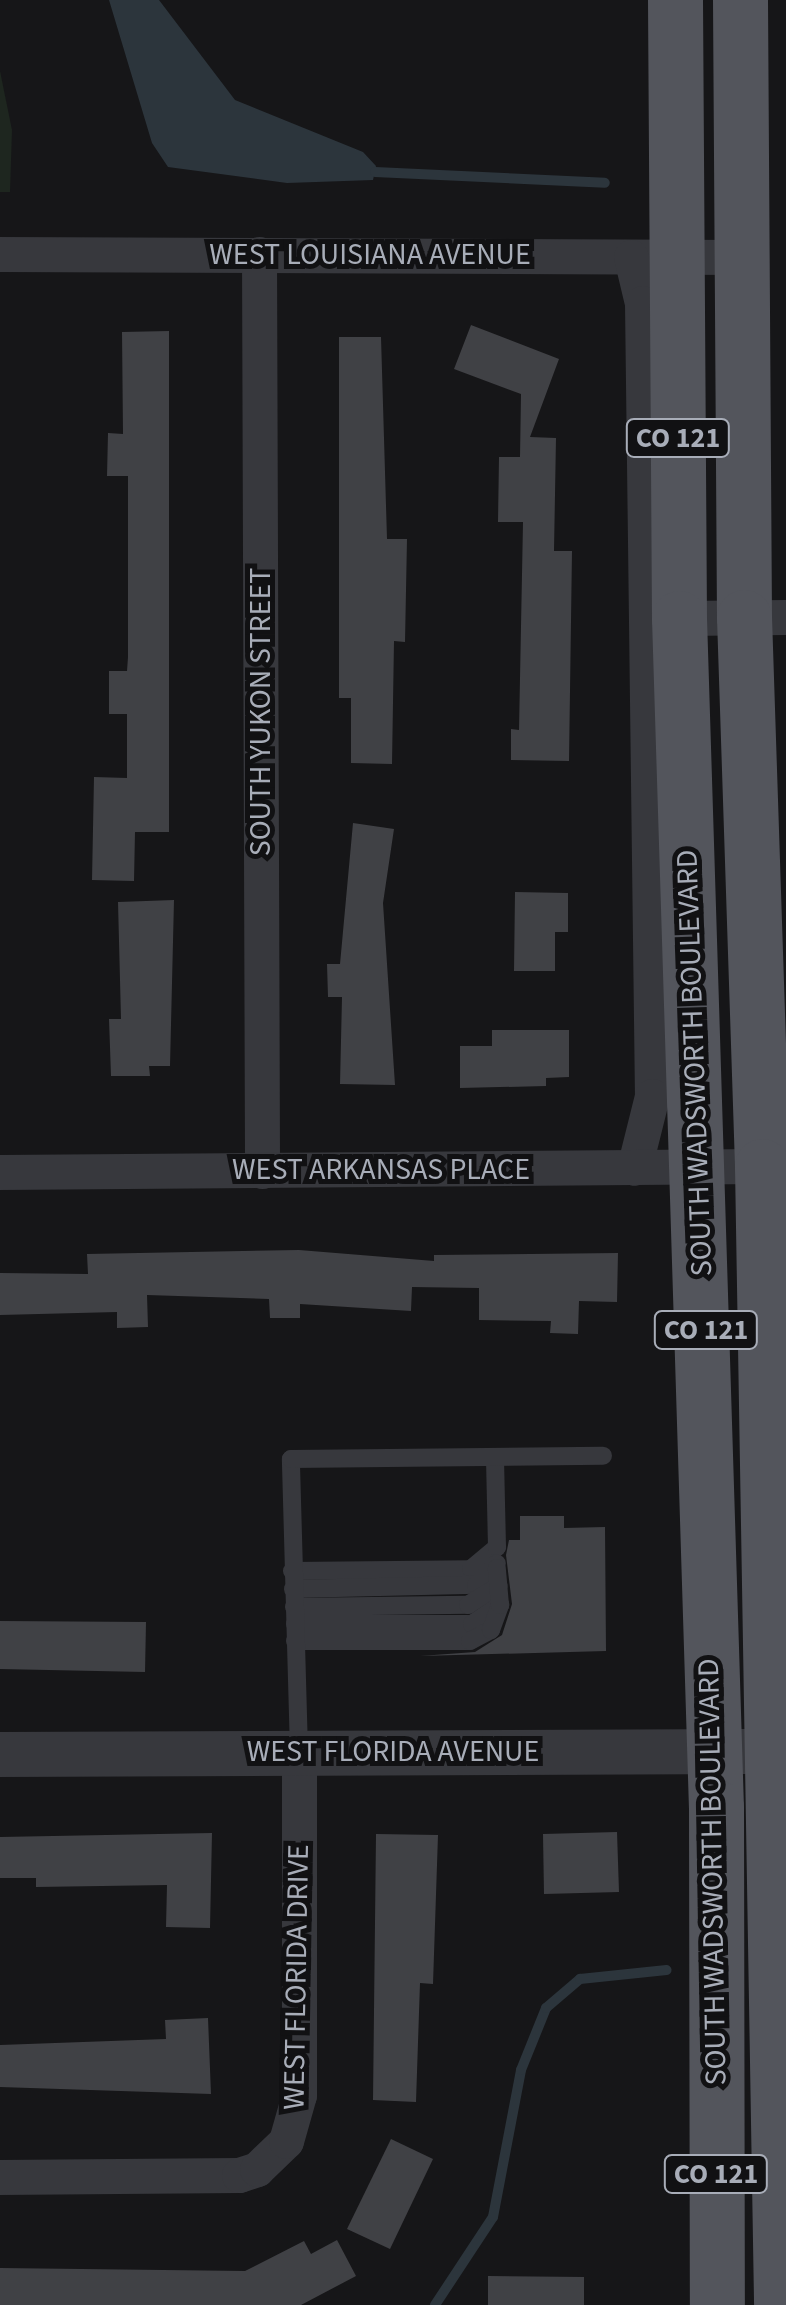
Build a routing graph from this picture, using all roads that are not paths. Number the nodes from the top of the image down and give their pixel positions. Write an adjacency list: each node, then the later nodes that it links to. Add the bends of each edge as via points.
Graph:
1 (675, 0): 5 (main road, SOUTH WADSWORTH BOULEVARD / CO 121)
2 (740, 0): 6 (main road, SOUTH WADSWORTH BOULEVARD / CO 121)
3 (0, 254): 4 (street, WEST LOUISIANA AVENUE)
4 (260, 254): 5 (street, WEST LOUISIANA AVENUE); 12 (street, SOUTH YUKON STREET)
5 (654, 257): 6 (street, WEST LOUISIANA AVENUE); 8 (main road, SOUTH WADSWORTH BOULEVARD / CO 121); 11 (street, SOUTH WADSWORTH BOULEVARD, via 642,302 652,1096)
6 (740, 257): 7 (main road, SOUTH WADSWORTH BOULEVARD / CO 121)
7 (765, 617): 8 (street); 9 (main road, SOUTH WADSWORTH BOULEVARD / CO 121)
8 (680, 618): 10 (main road, SOUTH WADSWORTH BOULEVARD / CO 121)
9 (762, 1166): 10 (street, WEST ARKANSAS PLACE); 16 (main road, SOUTH WADSWORTH BOULEVARD / CO 121)
10 (699, 1167): 11 (street, WEST ARKANSAS PLACE); 21 (main road, SOUTH WADSWORTH BOULEVARD / CO 121)
11 (634, 1168): 12 (street, WEST ARKANSAS PLACE)
12 (262, 1170): 13 (street, WEST ARKANSAS PLACE)
13 (0, 1172)
14 (603, 1456): 15 (lane)
15 (494, 1458): 17 (lane); 19 (lane, via 291,1459)
16 (778, 1518): 20 (main road, SOUTH WADSWORTH BOULEVARD / CO 121)
17 (497, 1546): 18 (lane); 19 (lane, via 471,1569)
18 (498, 1586): 19 (lane); 19 (lane, via 472,1624)
19 (294, 1606): 22 (lane)
20 (779, 1644): 23 (main road, SOUTH WADSWORTH BOULEVARD / CO 121)
21 (714, 1750): 22 (street, WEST FLORIDA AVENUE); 23 (street, WEST FLORIDA AVENUE); 26 (main road, SOUTH WADSWORTH BOULEVARD / CO 121)
22 (299, 1752): 24 (street, WEST FLORIDA AVENUE); 25 (street, WEST FLORIDA DRIVE, via 299,2095 286,2141 257,2169 239,2175)
23 (780, 1752): 27 (main road, SOUTH WADSWORTH BOULEVARD / CO 121)
24 (0, 1754)
25 (0, 2176)
26 (717, 2305)
27 (781, 2305)

